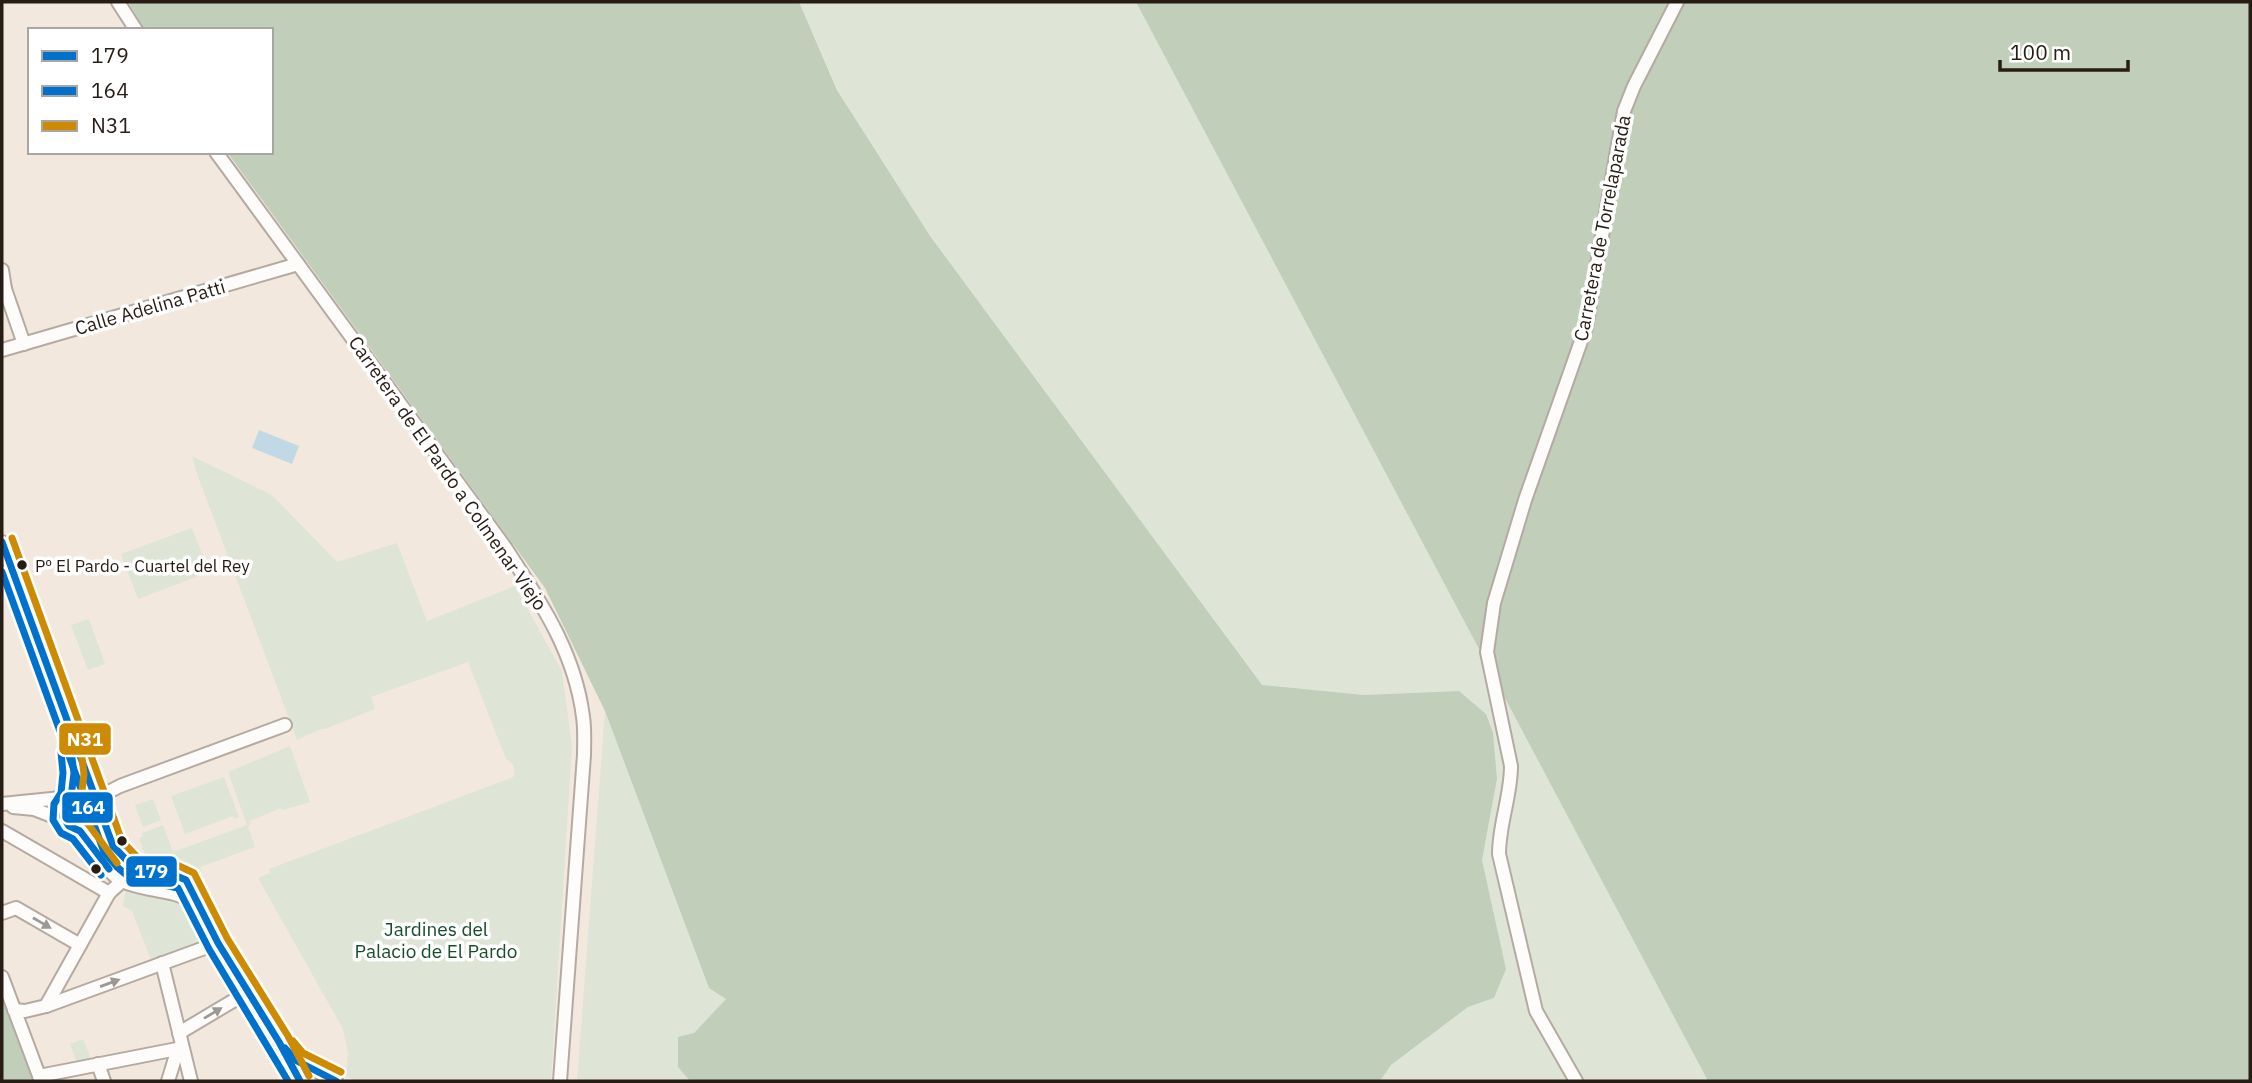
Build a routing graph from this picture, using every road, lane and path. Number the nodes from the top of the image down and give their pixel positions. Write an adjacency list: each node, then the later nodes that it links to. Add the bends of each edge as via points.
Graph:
1 (118, 2): 3 (street)
2 (1676, 2): 43 (street, Carretera de Torrelaparada, via 1624,111 1586,327 1525,500 1488,638 1511,766 1499,854 1536,1011)
3 (135, 28)
4 (217, 154): 5 (street, Carretera de El Pardo a Colmenar Viejo)
5 (298, 264): 8 (street, Calle Adelina Patti); 42 (street, Carretera de El Pardo a Colmenar Viejo, via 505,547 547,612 575,677 584,719 584,755)
6 (2, 270): 7 (street)
7 (3, 294): 8 (street)
8 (24, 344): 9 (street, Calle Adelina Patti)
9 (2, 350)
10 (2, 542): 11 (street)
11 (65, 719): 13 (street, via 75,773); 13 (street, via 73,733)
12 (285, 725): 13 (street)
13 (85, 795): 14 (street); 15 (street); 16 (street, via 63,809)
14 (2, 806): 16 (street, via 34,809)
15 (100, 814): 18 (street, via 92,827); 19 (street, via 113,846)
16 (65, 821): 18 (street)
17 (2, 831): 22 (street)
18 (80, 831): 20 (street)
19 (135, 869): 20 (street); 21 (street, via 174,875)
20 (121, 881): 21 (street); 22 (street)
21 (189, 892): 24 (street)
22 (109, 893): 25 (street)
23 (2, 913): 25 (street, one-way to 25, via 16,908)
24 (218, 943): 26 (street); 28 (street)
25 (80, 945): 29 (street)
26 (162, 963): 29 (street, one-way to 26); 31 (street)
27 (2, 977): 30 (street)
28 (248, 992): 31 (street, one-way to 28); 32 (street)
29 (46, 1006): 30 (street)
30 (20, 1011): 37 (street)
31 (178, 1033): 33 (street)
32 (279, 1042): 34 (street); 38 (street)
33 (182, 1048): 35 (street); 40 (street); 41 (street)
34 (297, 1061): 36 (street); 38 (street)
35 (99, 1064): 37 (street); 39 (street)
36 (324, 1078): 38 (street)
37 (40, 1079)
38 (297, 1080)
39 (104, 1081)
40 (168, 1081)
41 (191, 1081)
42 (560, 1081)
43 (1576, 1081)

